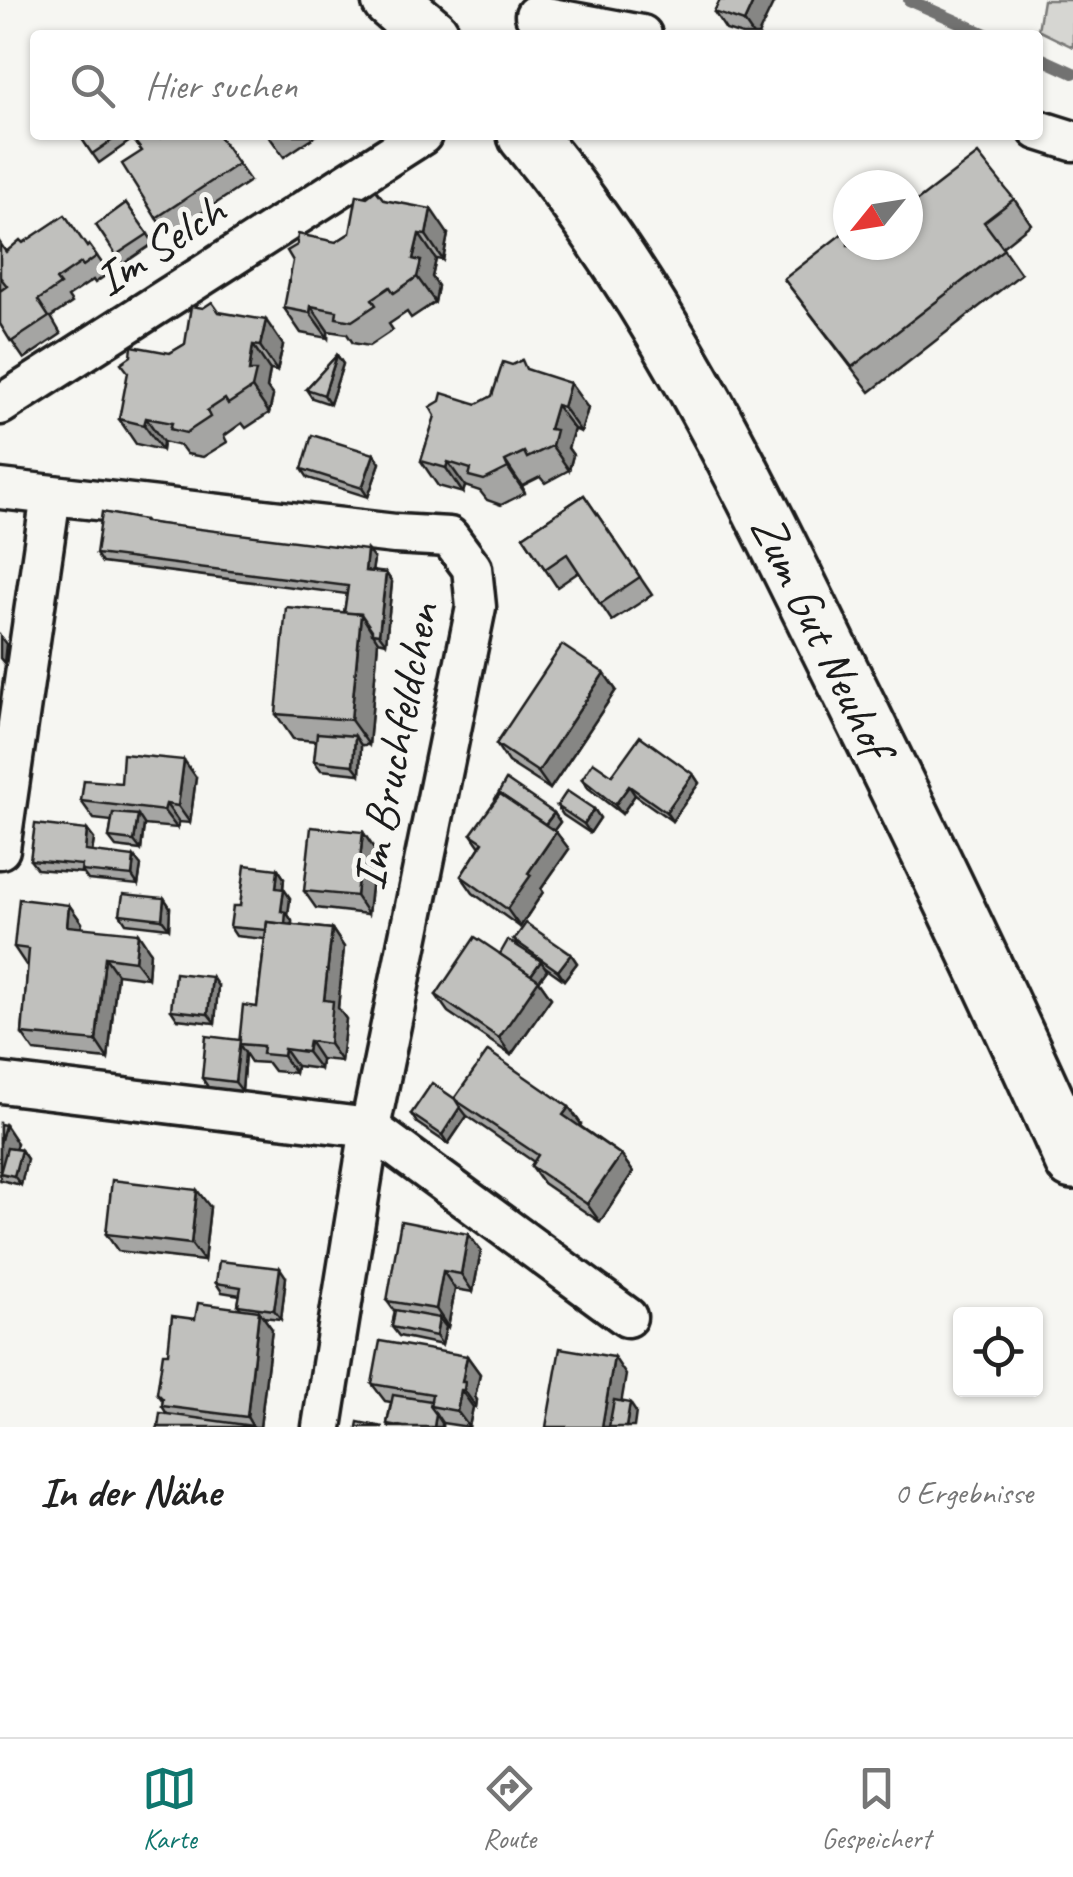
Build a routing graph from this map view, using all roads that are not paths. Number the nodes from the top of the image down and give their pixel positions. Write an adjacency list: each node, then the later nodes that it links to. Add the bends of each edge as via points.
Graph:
1 (390, 0): 3 (main road)
2 (528, 16): 4 (street)
3 (425, 30)
4 (612, 30)
5 (1043, 132): 8 (street)
6 (414, 140): 9 (street, Im Selch)
7 (530, 140): 15 (main road, Zum Gut Neuhof, via 662,326 760,507)
8 (1073, 141)
9 (0, 405)
10 (0, 489): 11 (street, Im Bruchfeldchen)
11 (50, 495): 12 (street); 14 (street, Im Bruchfeldchen, via 449,537 472,568 476,606)
12 (0, 849)
13 (0, 1083): 14 (street)
14 (370, 1128): 16 (street); 17 (street, Im Bruchfeldchen)
15 (1073, 1161)
16 (627, 1316)
17 (322, 1427)

